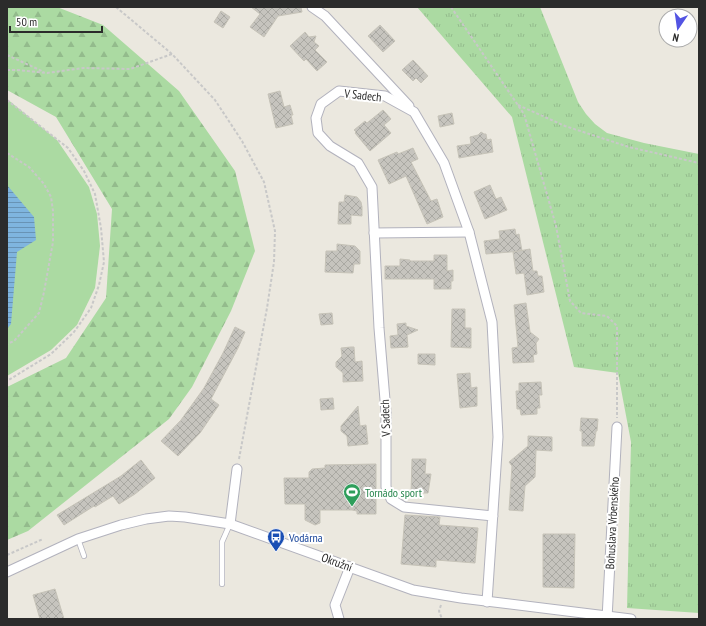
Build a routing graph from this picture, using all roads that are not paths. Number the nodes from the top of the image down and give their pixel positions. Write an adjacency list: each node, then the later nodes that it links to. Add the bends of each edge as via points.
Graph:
1 (312, 7): 2 (street, V Sadech, via 325,16)
2 (414, 112): 3 (street, V Sadech, via 444,163); 4 (street, V Sadech, via 385,96 339,91 321,104 316,118 318,133 330,146 358,163 372,187)
3 (469, 232): 4 (street); 7 (street, V Sadech, via 492,322 498,437)
4 (374, 233): 7 (street, V Sadech, via 386,412 386,487 391,499 404,507)
5 (617, 427): 15 (street, Bohuslava Vrbenského)
6 (238, 469): 8 (street)
7 (492, 516): 14 (street, V Sadech)
8 (230, 524): 9 (street, Okružní, via 169,516 121,525); 11 (street, Okružní); 13 (lane, via 222,542)
9 (78, 539): 10 (lane); 12 (street, Okružní)
10 (84, 556)
11 (350, 567): 14 (street, Okružní, via 413,590); 16 (street, via 335,605)
12 (7, 572)
13 (222, 584)
14 (487, 602): 15 (street, Okružní)
15 (607, 618): 17 (street, Okružní)
16 (339, 619)
17 (630, 619)

